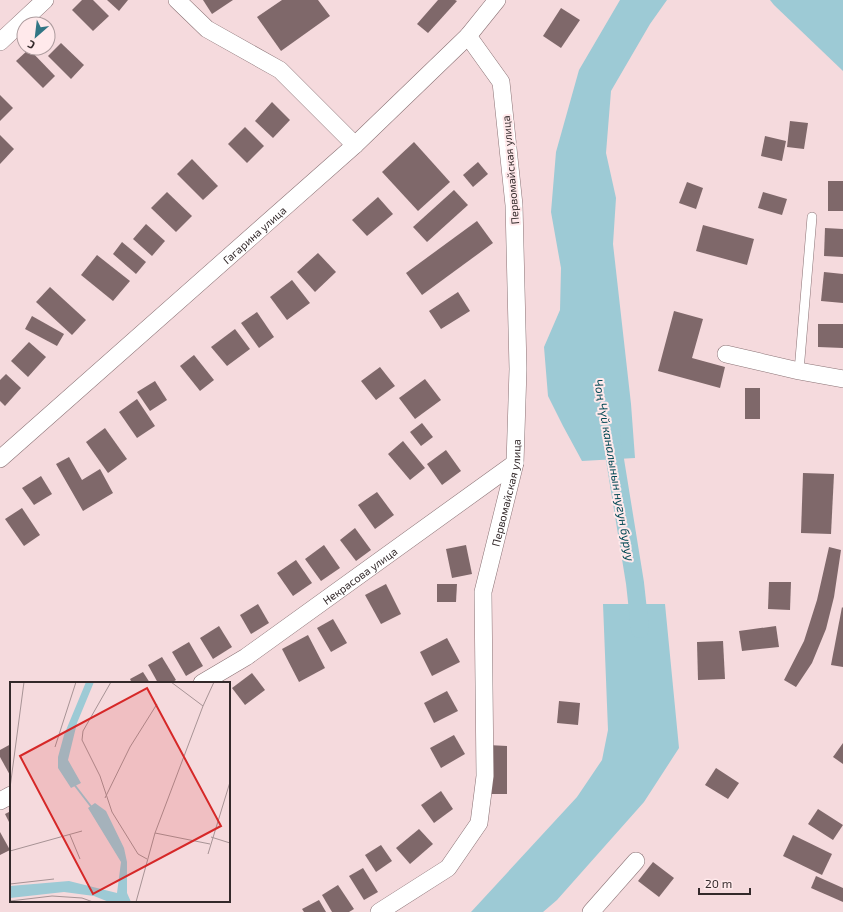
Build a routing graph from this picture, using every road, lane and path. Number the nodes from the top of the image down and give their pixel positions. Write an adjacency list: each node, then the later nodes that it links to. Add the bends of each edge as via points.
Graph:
1 (45, 0): 5 (street)
2 (177, 0): 6 (street, via 207,29 280,70)
3 (498, 0): 4 (street, Гагарина улица)
4 (468, 36): 6 (street, Гагарина улица); 12 (street, Первомайская улица, via 501,82 514,205 518,369)
5 (0, 42)
6 (355, 145): 11 (street, Гагарина улица)
7 (812, 217): 9 (lane)
8 (726, 354): 9 (street)
9 (799, 371): 10 (street)
10 (843, 379)
11 (0, 459)
12 (515, 463): 13 (street, Некрасова улица, via 246,657); 17 (street, Первомайская улица, via 483,592 485,776 479,823 448,868)
13 (204, 682)
14 (10, 796): 15 (street)
15 (0, 802)
16 (636, 861): 18 (street)
17 (379, 912)
18 (591, 912)

